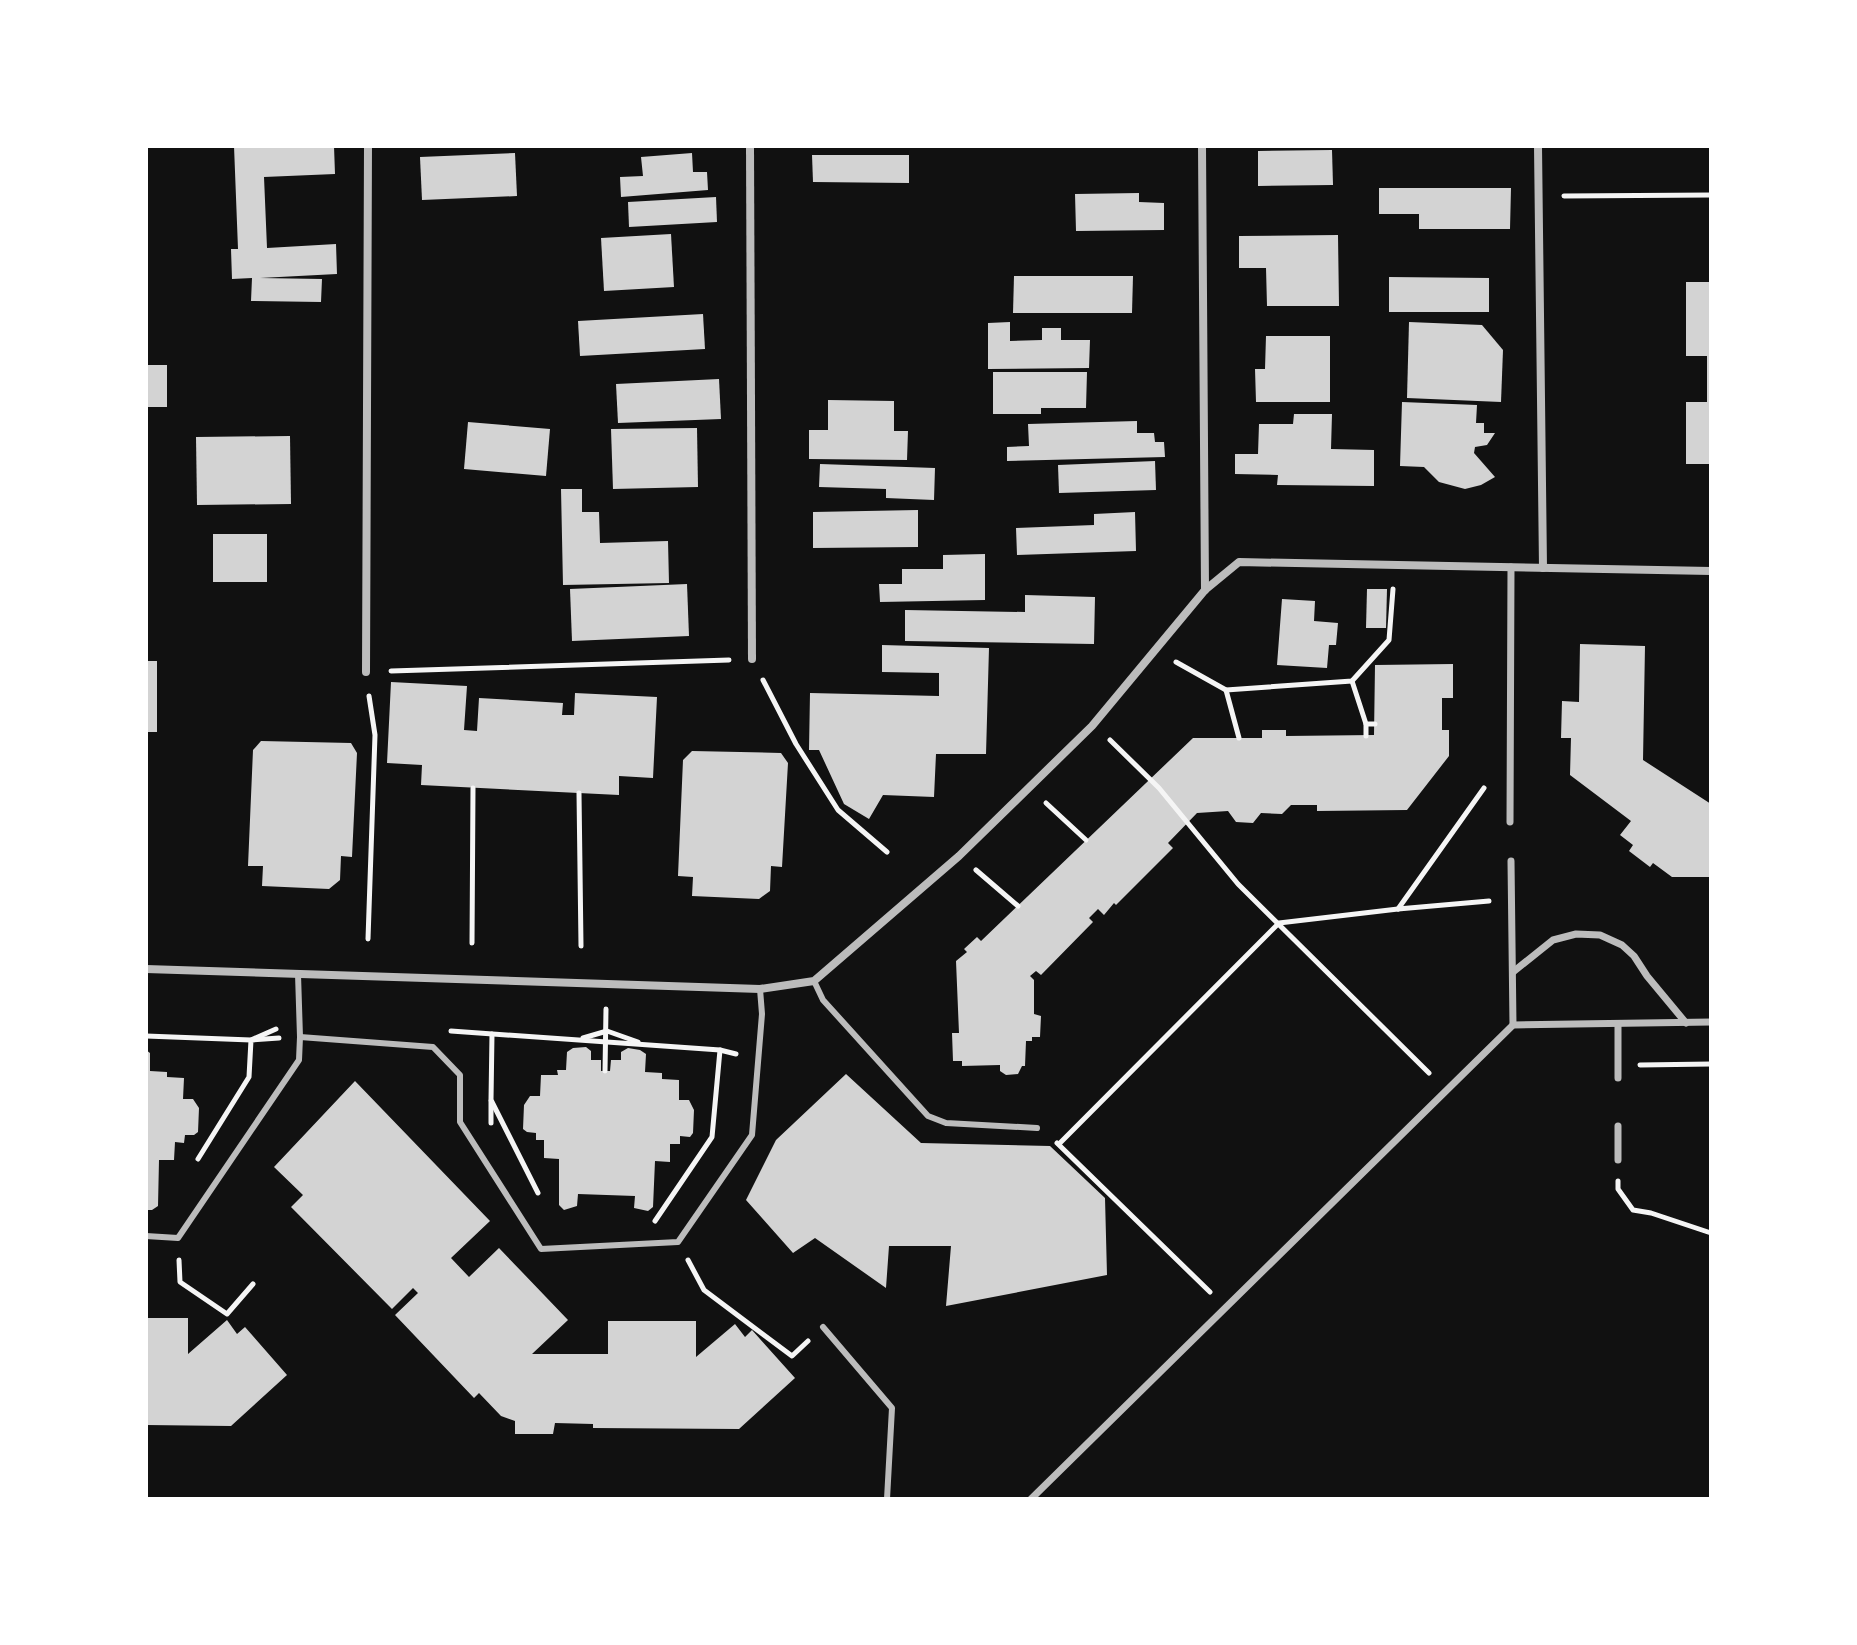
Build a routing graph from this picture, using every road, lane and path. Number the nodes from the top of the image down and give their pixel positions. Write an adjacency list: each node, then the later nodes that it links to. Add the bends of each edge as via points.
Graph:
1 (368, 146): 14 (street)
2 (750, 146): 13 (street)
3 (1202, 146): 11 (street)
4 (1538, 146): 6 (street)
5 (1711, 195): 6 (path)
6 (1539, 196): 8 (street)
7 (1511, 567): 8 (street); 11 (street, via 1239,562); 22 (street)
8 (1543, 568): 9 (street)
9 (1711, 571)
10 (1393, 584): 15 (path, via 1389,640)
11 (1205, 590): 41 (street, via 1092,726 959,856)
12 (1169, 658): 16 (path)
13 (752, 659): 14 (path); 28 (path, via 838,810)
14 (366, 672): 35 (path, via 375,735)
15 (1352, 681): 16 (path); 17 (path)
16 (1226, 690): 21 (path)
17 (1366, 724): 18 (path); 20 (path)
18 (1375, 724)
19 (1105, 736): 34 (path, via 1159,788 1238,884)
20 (1366, 736)
21 (1239, 738)
22 (1510, 751): 26 (street); 33 (path)
23 (473, 788): 36 (path)
24 (579, 793): 37 (path)
25 (1043, 800): 27 (path)
26 (1510, 822)
27 (1086, 840)
28 (887, 852)
29 (1511, 861): 31 (street)
30 (973, 868): 32 (path)
31 (1512, 900): 33 (path); 39 (street)
32 (1018, 906)
33 (1398, 909): 34 (path)
34 (1279, 923): 59 (path); 62 (path)
35 (368, 939)
36 (472, 943)
37 (581, 946)
38 (146, 969): 40 (street)
39 (1513, 972): 45 (street, via 1553,940 1600,935 1634,956); 47 (street)
40 (298, 974): 42 (street); 50 (lane)
41 (814, 981): 42 (street); 61 (lane, via 823,1000 928,1116 946,1123)
42 (760, 989): 70 (lane, via 752,1135)
43 (606, 1009): 48 (path)
44 (1711, 1022): 45 (street)
45 (1686, 1023): 46 (street)
46 (1618, 1024): 47 (street); 56 (street)
47 (1513, 1025): 59 (street)
48 (607, 1031): 52 (path); 53 (path); 57 (path)
49 (492, 1034): 66 (path, via 491,1100)
50 (300, 1037): 69 (lane, via 299,1060 178,1238); 70 (lane, via 433,1047 460,1075 460,1122 541,1249)
51 (251, 1040): 64 (path, via 249,1077)
52 (578, 1040)
53 (647, 1044)
54 (720, 1050): 67 (path, via 712,1137)
55 (1711, 1064): 56 (path)
56 (1618, 1065): 58 (street)
57 (605, 1071)
58 (1618, 1078)
59 (1446, 1091): 73 (street)
60 (1618, 1126): 63 (street)
61 (1037, 1128): 62 (path)
62 (1059, 1144): 73 (path)
63 (1618, 1160)
64 (193, 1168)
65 (1618, 1189): 68 (path, via 1633,1210)
66 (540, 1198)
67 (654, 1223)
68 (1711, 1233)
69 (146, 1236)
70 (678, 1242): 74 (path, via 704,1290 792,1356)
71 (180, 1282): 72 (path, via 227,1314)
72 (253, 1284)
73 (1227, 1307): 76 (street)
74 (823, 1327): 75 (lane, via 892,1408)
75 (887, 1499)
76 (1031, 1499)

